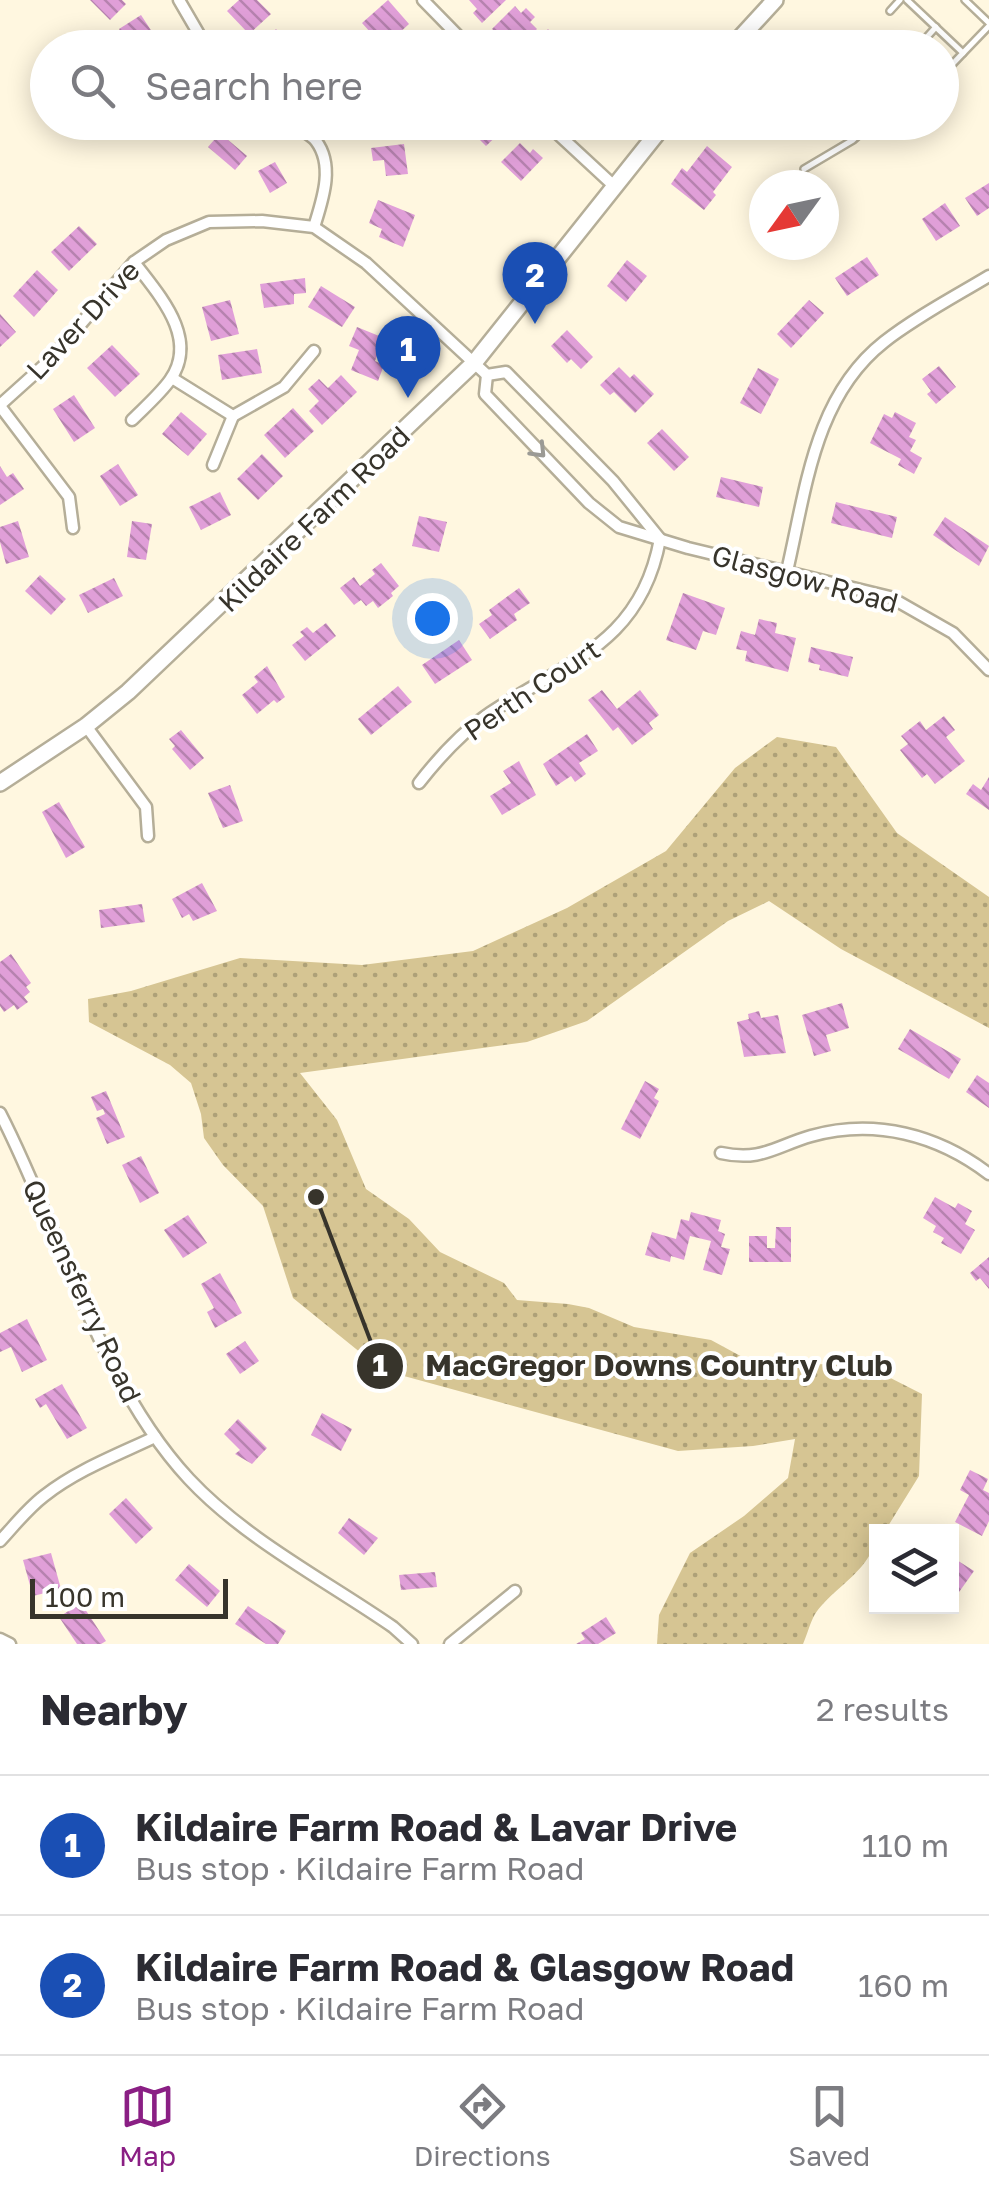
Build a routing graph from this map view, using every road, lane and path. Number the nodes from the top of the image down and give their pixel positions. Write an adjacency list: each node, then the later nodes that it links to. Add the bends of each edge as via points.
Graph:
1 (178, 0): 9 (street)
2 (423, 0): 10 (street)
3 (775, 0): 11 (main road)
4 (904, 0): 6 (lane); 8 (lane)
5 (965, 0): 7 (lane)
6 (890, 11)
7 (989, 25): 13 (lane)
8 (936, 28)
9 (196, 30)
10 (452, 30)
11 (748, 30)
12 (959, 50): 13 (lane)
13 (963, 54): 14 (lane)
14 (959, 58)
15 (315, 140): 21 (street, via 326,189)
16 (565, 140): 20 (street)
17 (651, 140): 20 (main road, Kildaire Farm Road)
18 (853, 140): 19 (lane)
19 (804, 168)
20 (614, 185): 25 (main road, Kildaire Farm Road)
21 (314, 227): 22 (street, Laver Drive, via 209,222); 25 (street, Laver Drive, via 366,263)
22 (134, 262): 27 (street, via 178,329 180,356); 28 (street, Laver Drive, via 50,360)
23 (989, 276): 34 (street, via 883,343 842,388 818,440)
24 (314, 351): 29 (street, via 284,387)
25 (474, 363): 26 (street, Glasgow Road); 36 (main road, Kildaire Farm Road, via 168,658)
26 (487, 375): 33 (street, Glasgow Road, via 506,372 613,480); 33 (street, Glasgow Road, one-way to 33, via 485,394 589,503 618,527)
27 (172, 378): 29 (street); 30 (street)
28 (0, 406): 32 (street, via 69,497)
29 (232, 416): 31 (street)
30 (132, 420)
31 (212, 465)
32 (74, 528)
33 (660, 539): 34 (street, Glasgow Road); 37 (street, Perth Court, via 642,594 621,626 466,732)
34 (787, 571): 35 (street, Glasgow Road, via 864,588 911,607 953,633)
35 (989, 670)
36 (86, 726): 38 (main road, Kildaire Farm Road); 39 (street, via 146,807)
37 (418, 782)
38 (0, 783)
39 (148, 836)
40 (0, 1113): 43 (street, Queensferry Road, via 124,1387)
41 (721, 1153): 42 (street, via 750,1158 810,1136 877,1129 942,1144)
42 (989, 1174)
43 (156, 1437): 44 (street, via 60,1485); 48 (street, Queensferry Road, via 224,1510)
44 (0, 1541)
45 (514, 1591): 49 (street)
46 (0, 1639): 47 (street)
47 (10, 1644)
48 (412, 1644)
49 (450, 1644)

